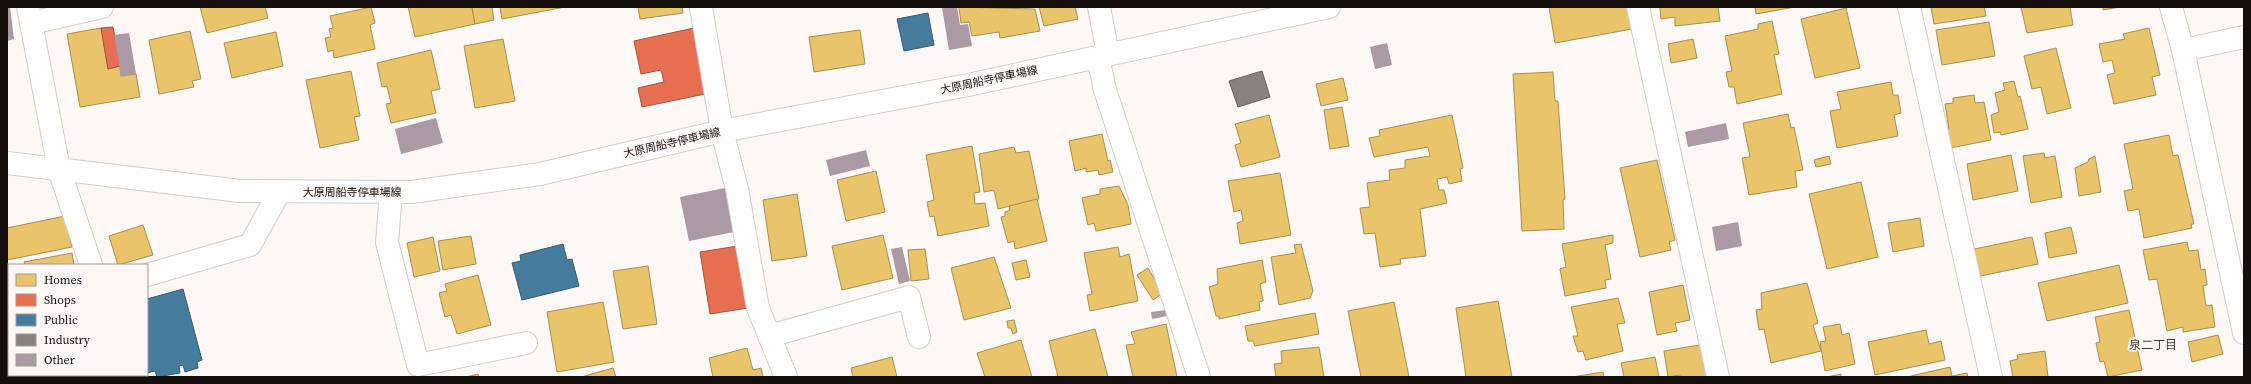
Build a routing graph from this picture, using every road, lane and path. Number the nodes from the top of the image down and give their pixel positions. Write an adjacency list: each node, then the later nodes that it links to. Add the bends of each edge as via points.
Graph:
1 (102, 7): 8 (street)
2 (701, 7): 12 (street)
3 (1099, 7): 11 (street)
4 (1329, 7): 11 (street, 大原周船寺停車場線)
5 (1638, 7): 25 (street)
6 (1909, 7): 26 (street)
7 (2171, 7): 10 (street)
8 (29, 15): 14 (street)
9 (2244, 37): 10 (street)
10 (2184, 50): 19 (street)
11 (1103, 55): 12 (street, 大原周船寺停車場線, via 968,85); 24 (street, via 1105,90)
12 (722, 131): 15 (street, 大原周船寺停車場線, via 540,174 412,192); 20 (street, via 737,189 758,308)
13 (7, 164): 14 (street, 大原周船寺停車場線)
14 (59, 169): 16 (street, 大原周船寺停車場線, via 240,191); 17 (street)
15 (390, 192): 16 (street, 大原周船寺停車場線); 22 (street, via 387,242 418,365)
16 (279, 193): 18 (street, via 250,245)
17 (91, 264)
18 (148, 275)
19 (2244, 333)
20 (769, 336): 21 (street, via 909,297); 23 (street)
21 (919, 337)
22 (526, 343)
23 (786, 377)
24 (1199, 377)
25 (1718, 377)
26 (1991, 377)

